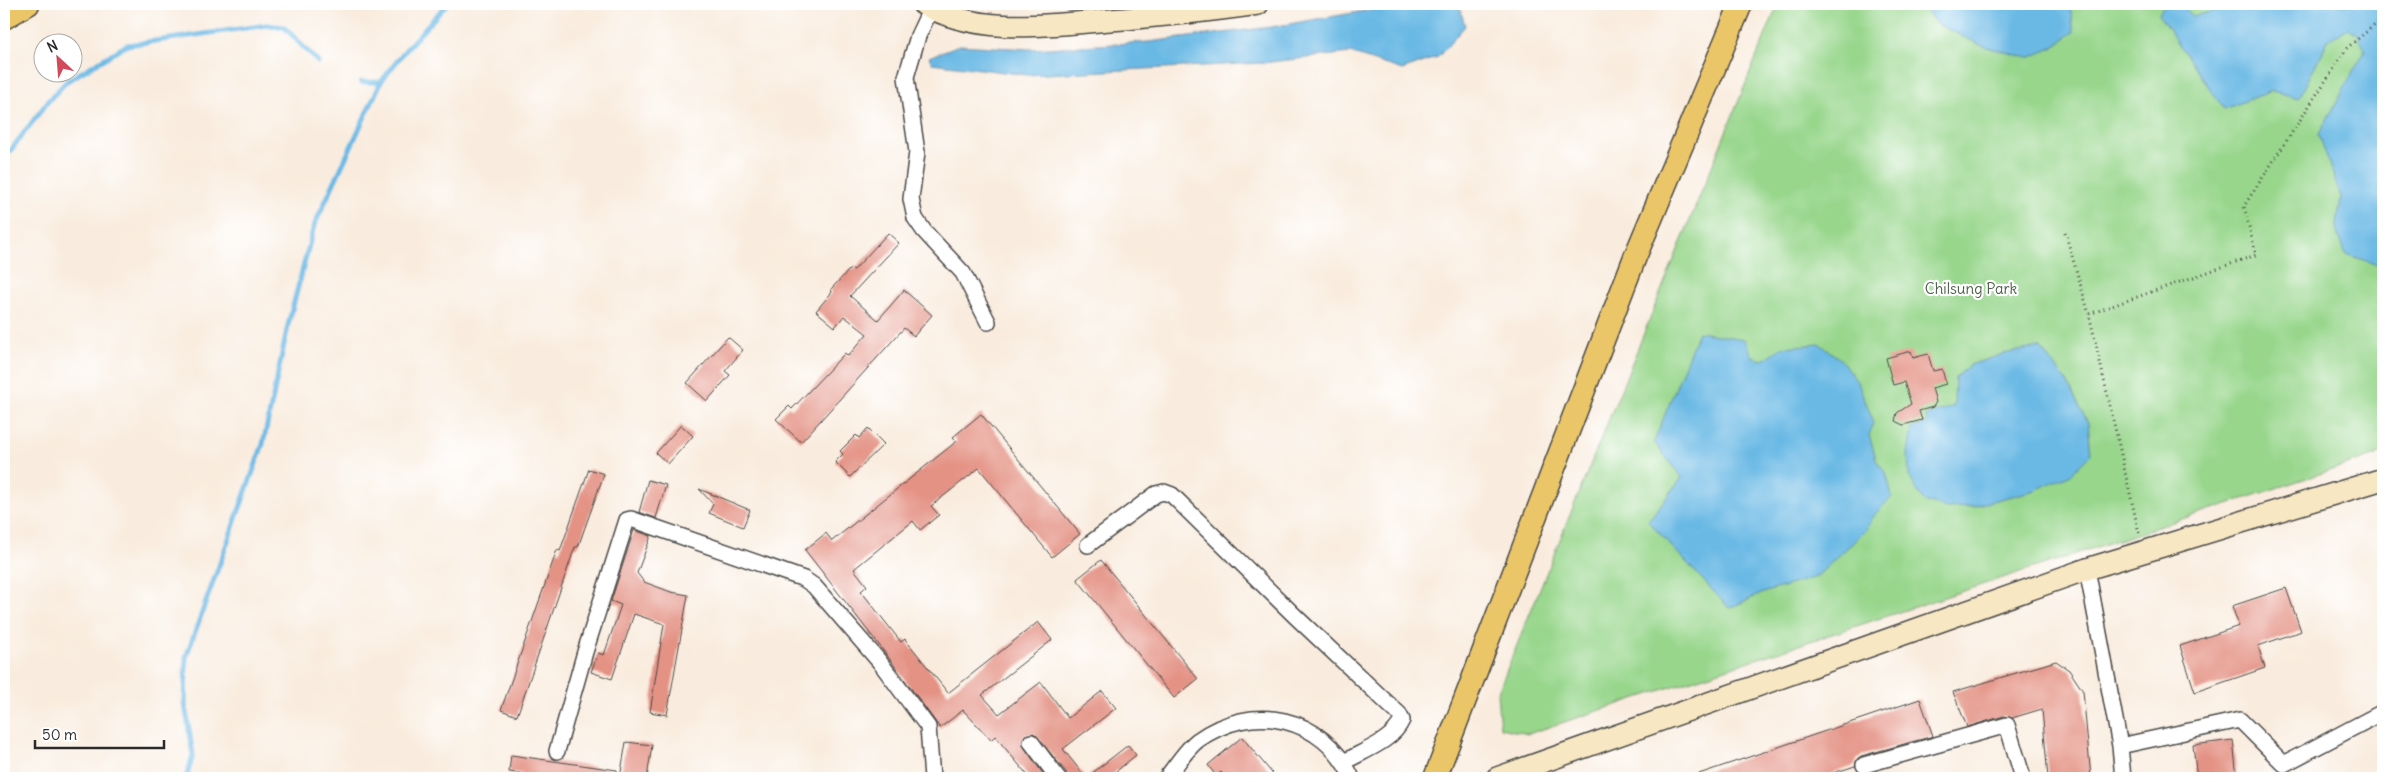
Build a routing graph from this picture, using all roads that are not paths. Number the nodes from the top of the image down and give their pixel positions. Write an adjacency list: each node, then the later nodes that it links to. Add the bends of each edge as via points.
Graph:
1 (28, 4): 5 (main road)
2 (1258, 4): 4 (street, via 1206,12 1035,26 984,23 948,15)
3 (1741, 4): 21 (main road, via 1635,256)
4 (927, 6): 6 (street, via 906,77 917,152 911,199 915,218 963,273)
5 (4, 18)
6 (988, 322)
7 (2383, 479): 9 (street)
8 (1088, 545): 14 (street, via 1156,494 1172,495 1399,714 1402,720 1390,736)
9 (2087, 569): 12 (street); 22 (street)
10 (2383, 712): 16 (street)
11 (1031, 742): 18 (street)
12 (2120, 746): 16 (street, via 2240,720); 24 (street)
13 (557, 751): 17 (street, via 584,652 627,520 631,519 804,579 814,586 879,661 928,727)
14 (1344, 762): 19 (street, via 1308,728 1291,721 1257,718 1219,729 1197,741); 20 (street)
15 (1864, 765): 23 (street, via 2007,725)
16 (2282, 771)
17 (932, 778)
18 (1058, 778)
19 (1166, 778)
20 (1352, 778)
21 (1435, 778)
22 (1497, 778)
23 (2023, 778)
24 (2123, 778)

